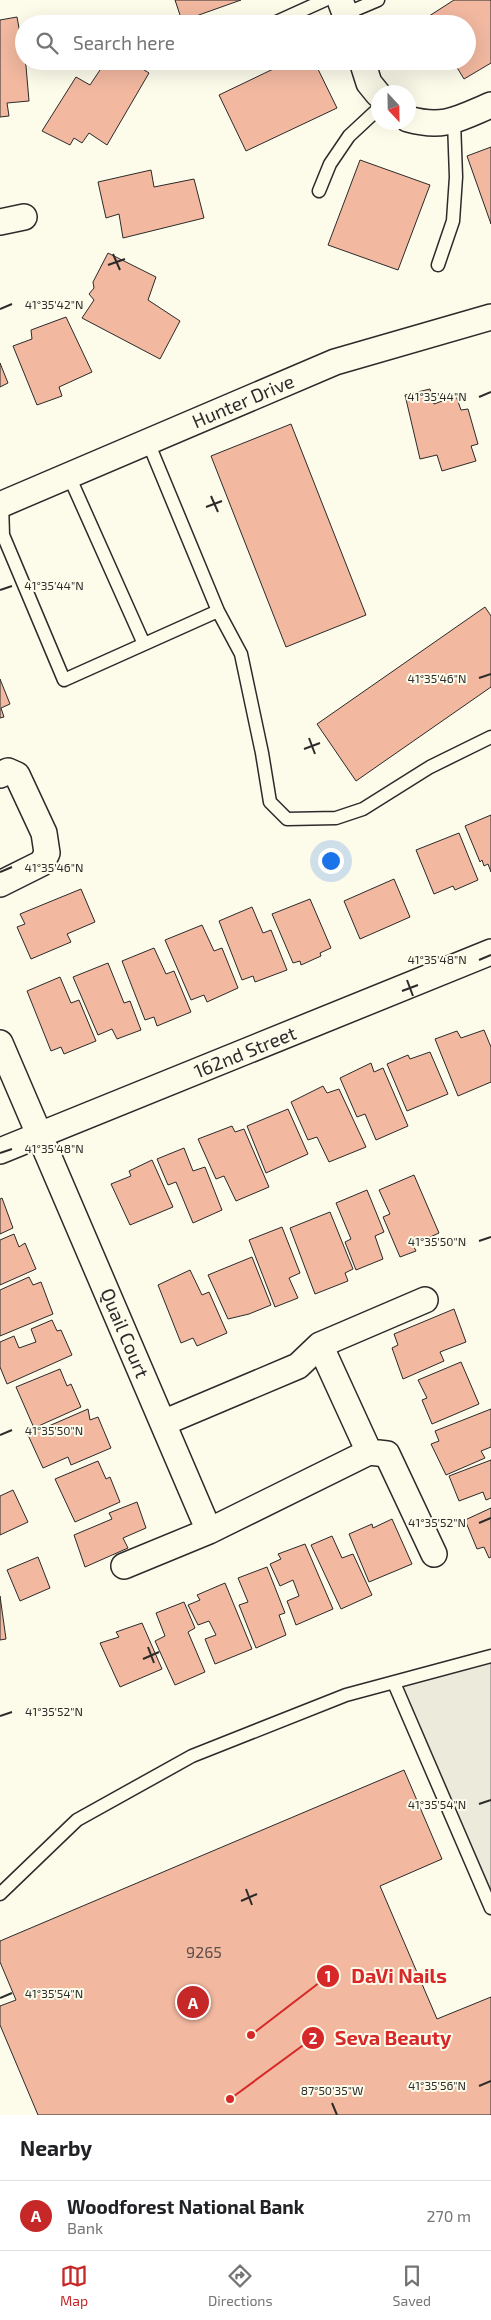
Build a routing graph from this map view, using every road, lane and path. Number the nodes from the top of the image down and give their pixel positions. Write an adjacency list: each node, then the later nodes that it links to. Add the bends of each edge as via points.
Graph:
1 (378, 0): 2 (lane)
2 (340, 9): 3 (lane)
3 (313, 15)
4 (365, 70): 5 (street)
5 (372, 85)
6 (491, 105): 9 (street)
7 (371, 115): 10 (lane, via 348,136 330,164)
8 (416, 121): 9 (street, via 429,125)
9 (454, 121): 11 (lane, via 456,177 453,221)
10 (319, 191)
11 (438, 265)
12 (491, 317): 13 (street, Hunter Drive, via 335,362)
13 (148, 442): 14 (street, Hunter Drive); 16 (lane)
14 (69, 476): 15 (street, Hunter Drive); 17 (lane)
15 (2, 504): 17 (lane, via 3,535 64,680)
16 (218, 611): 17 (lane); 18 (lane, via 241,654 270,802 287,819 336,818 363,809 430,767)
17 (144, 644)
18 (491, 738)
19 (0, 774): 20 (street, via 8,771 16,776 44,833 47,853 42,863)
20 (0, 884)
21 (491, 952): 23 (street, 162nd Street)
22 (0, 1043): 23 (street, Quail Court)
23 (39, 1135): 24 (street, 162nd Street); 27 (street, Quail Court)
24 (0, 1151)
25 (425, 1300): 26 (street)
26 (320, 1346): 27 (street, via 298,1366); 28 (street)
27 (163, 1423): 29 (street, Quail Court)
28 (369, 1452): 29 (street); 30 (street, via 387,1454)
29 (209, 1531): 31 (street)
30 (434, 1554)
31 (124, 1566)
32 (491, 1656): 33 (lane)
33 (394, 1682): 34 (lane, via 346,1695 192,1756 77,1820); 35 (lane)
34 (0, 1894)
35 (491, 1908)

